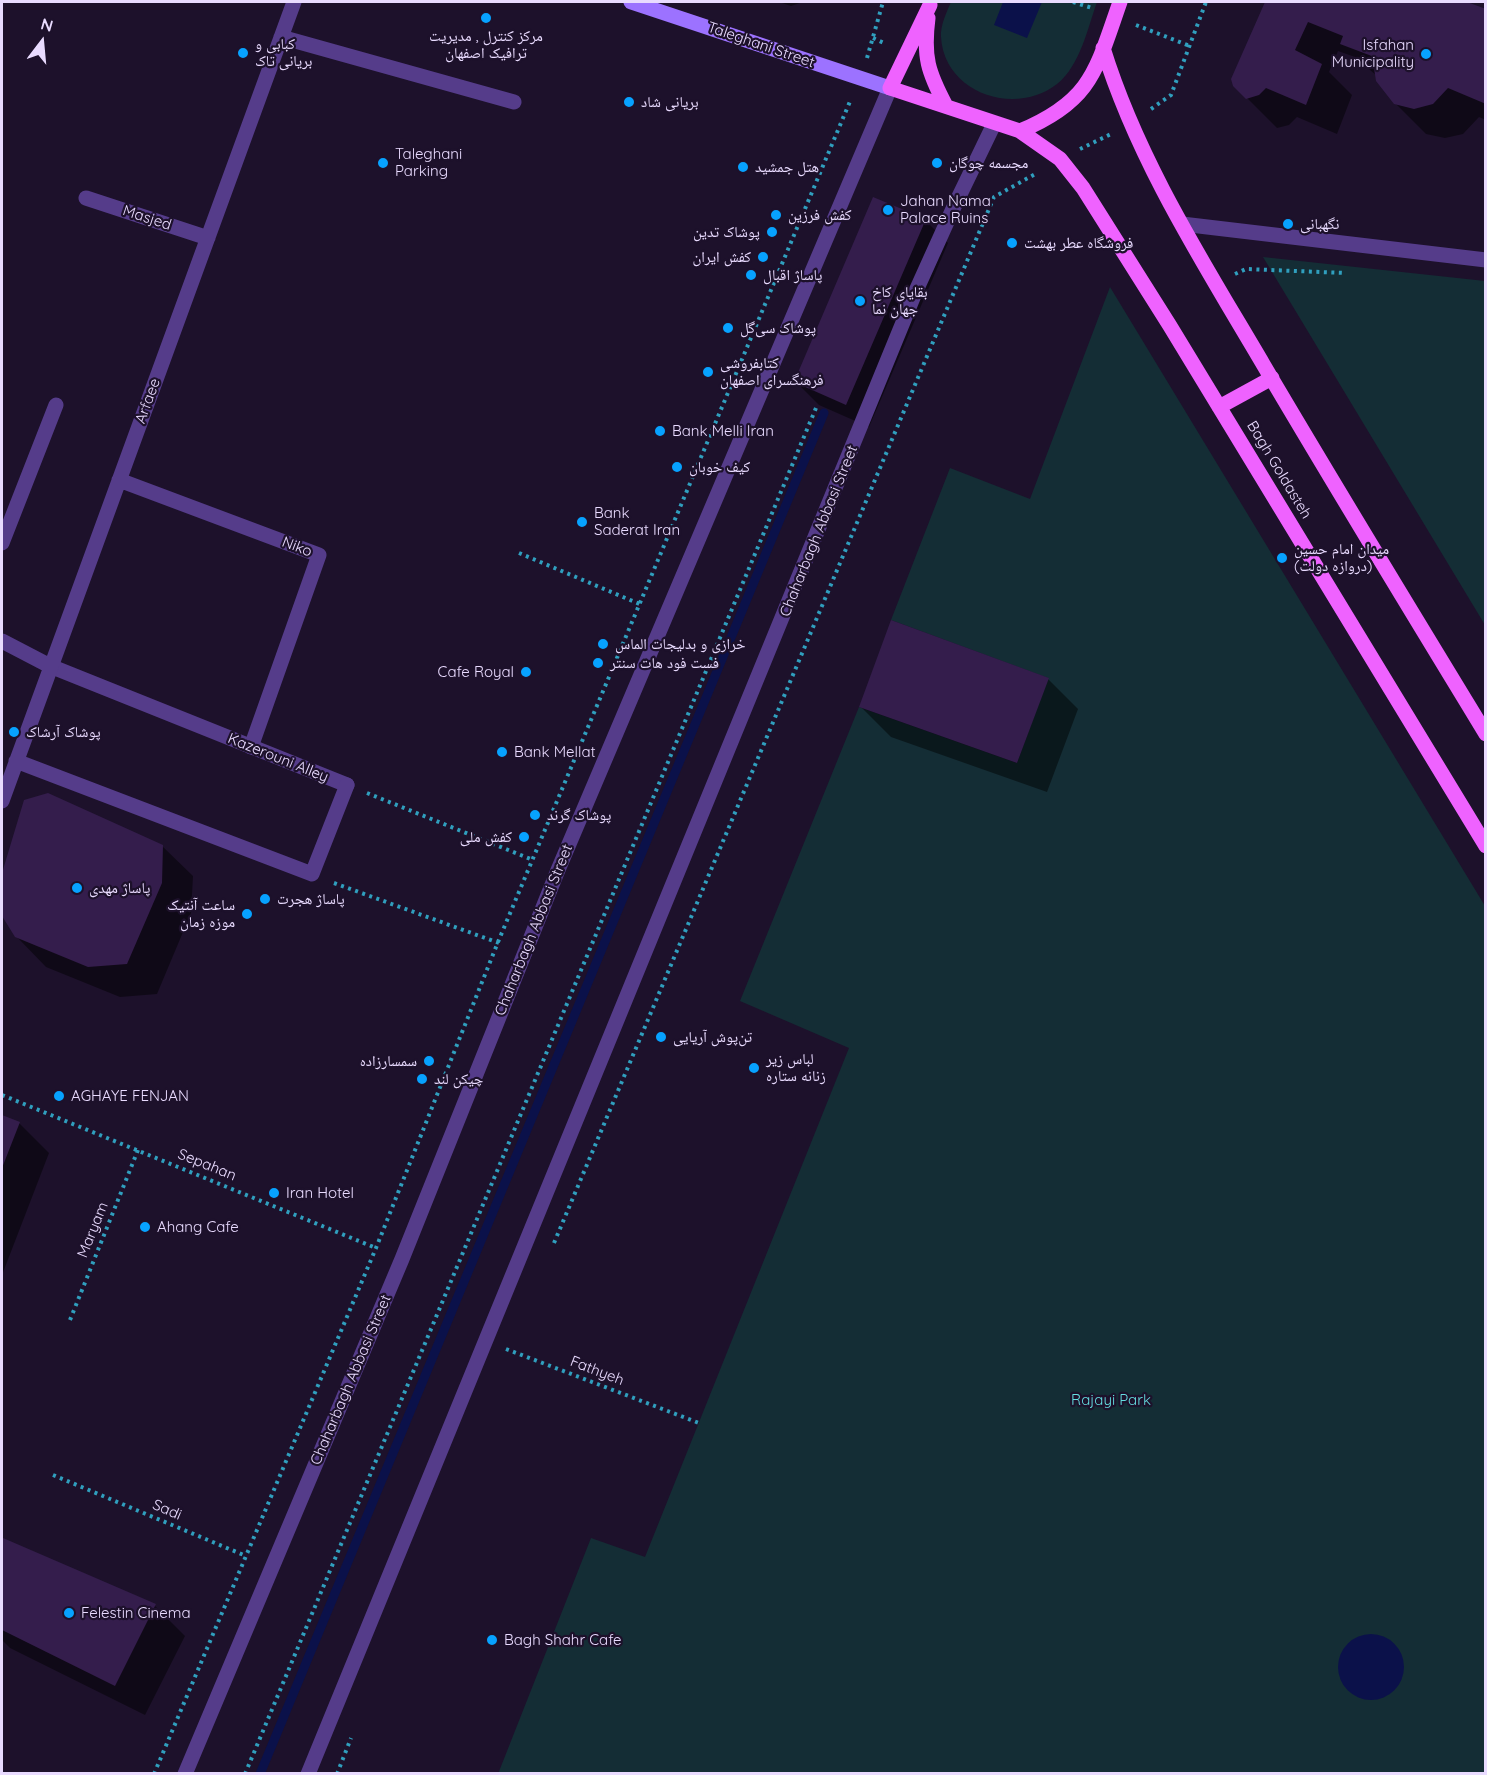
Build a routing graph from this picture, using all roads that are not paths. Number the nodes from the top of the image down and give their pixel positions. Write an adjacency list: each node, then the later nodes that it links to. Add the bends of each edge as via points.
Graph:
1 (294, 2): 5 (street, Arfaee)
2 (632, 2): 7 (main road, Taleghani Street)
3 (1120, 2): 6 (main road)
4 (930, 3): 7 (main road); 9 (main road, via 924,47 927,67)
5 (281, 38): 8 (street); 14 (street, Arfaee)
6 (1103, 48): 11 (main road, via 1081,93 1068,106); 13 (main road, via 1131,124)
7 (890, 88): 9 (main road, Bagh Goldasteh); 28 (street, Chaharbagh Abbasi Street, via 665,614 402,1258)
8 (514, 102)
9 (946, 106): 10 (main road, Bagh Goldasteh)
10 (994, 124): 11 (main road, Bagh Goldasteh); 29 (street, Chaharbagh Abbasi Street, via 915,293)
11 (1020, 131): 18 (main road, Bagh Goldasteh, via 1060,159 1083,188)
12 (86, 198): 14 (street, Masjed)
13 (1182, 224): 15 (street); 16 (main road)
14 (208, 238): 19 (street, Arfaee)
15 (1485, 260)
16 (1272, 378): 18 (main road); 23 (main road)
17 (56, 405): 20 (street)
18 (1220, 407): 27 (main road, Bagh Goldasteh)
19 (119, 480): 22 (street, Arfaee); 24 (street, Niko, via 319,555)
20 (2, 543)
21 (2, 641): 22 (street, Kazerouni Alley)
22 (50, 666): 24 (street, Kazerouni Alley); 25 (street, Arfaee)
23 (1485, 734)
24 (251, 747): 25 (street, Kazerouni Alley, via 347,785 312,874)
25 (16, 761): 26 (street, Arfaee)
26 (2, 801)
27 (1485, 846)
28 (185, 1773)
29 (308, 1773)

